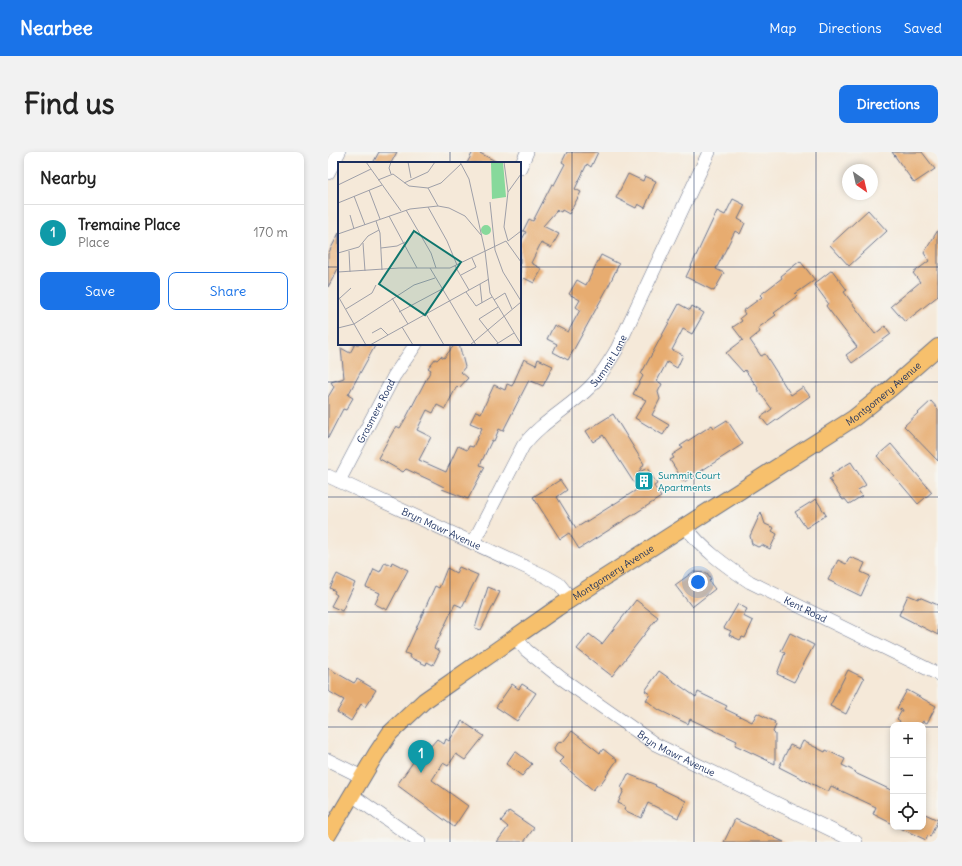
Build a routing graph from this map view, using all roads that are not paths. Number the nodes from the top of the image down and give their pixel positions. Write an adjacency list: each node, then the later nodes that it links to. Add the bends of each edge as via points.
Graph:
1 (527, 152): 3 (street)
2 (709, 152): 8 (street, Summit Lane, via 617,349 590,387 531,434)
3 (521, 166)
4 (415, 345): 6 (street, Grasmere Road, via 394,376)
5 (938, 346): 7 (main road, Montgomery Avenue, via 890,390 854,418)
6 (334, 479): 8 (street, Bryn Mawr Avenue)
7 (685, 526): 9 (main road, Montgomery Avenue); 11 (street, Kent Road, via 695,540 750,582)
8 (473, 543): 9 (street, Bryn Mawr Avenue, via 559,584)
9 (571, 600): 10 (main road, Montgomery Avenue)
10 (515, 637): 13 (main road, Montgomery Avenue, via 407,716 390,733); 17 (street, Bryn Mawr Avenue, via 526,650 561,678 655,744)
11 (938, 674)
12 (328, 760): 13 (street)
13 (362, 776): 14 (main road, Montgomery Avenue)
14 (352, 795): 15 (main road, Montgomery Avenue); 16 (street)
15 (328, 835)
16 (419, 842)
17 (856, 842)

